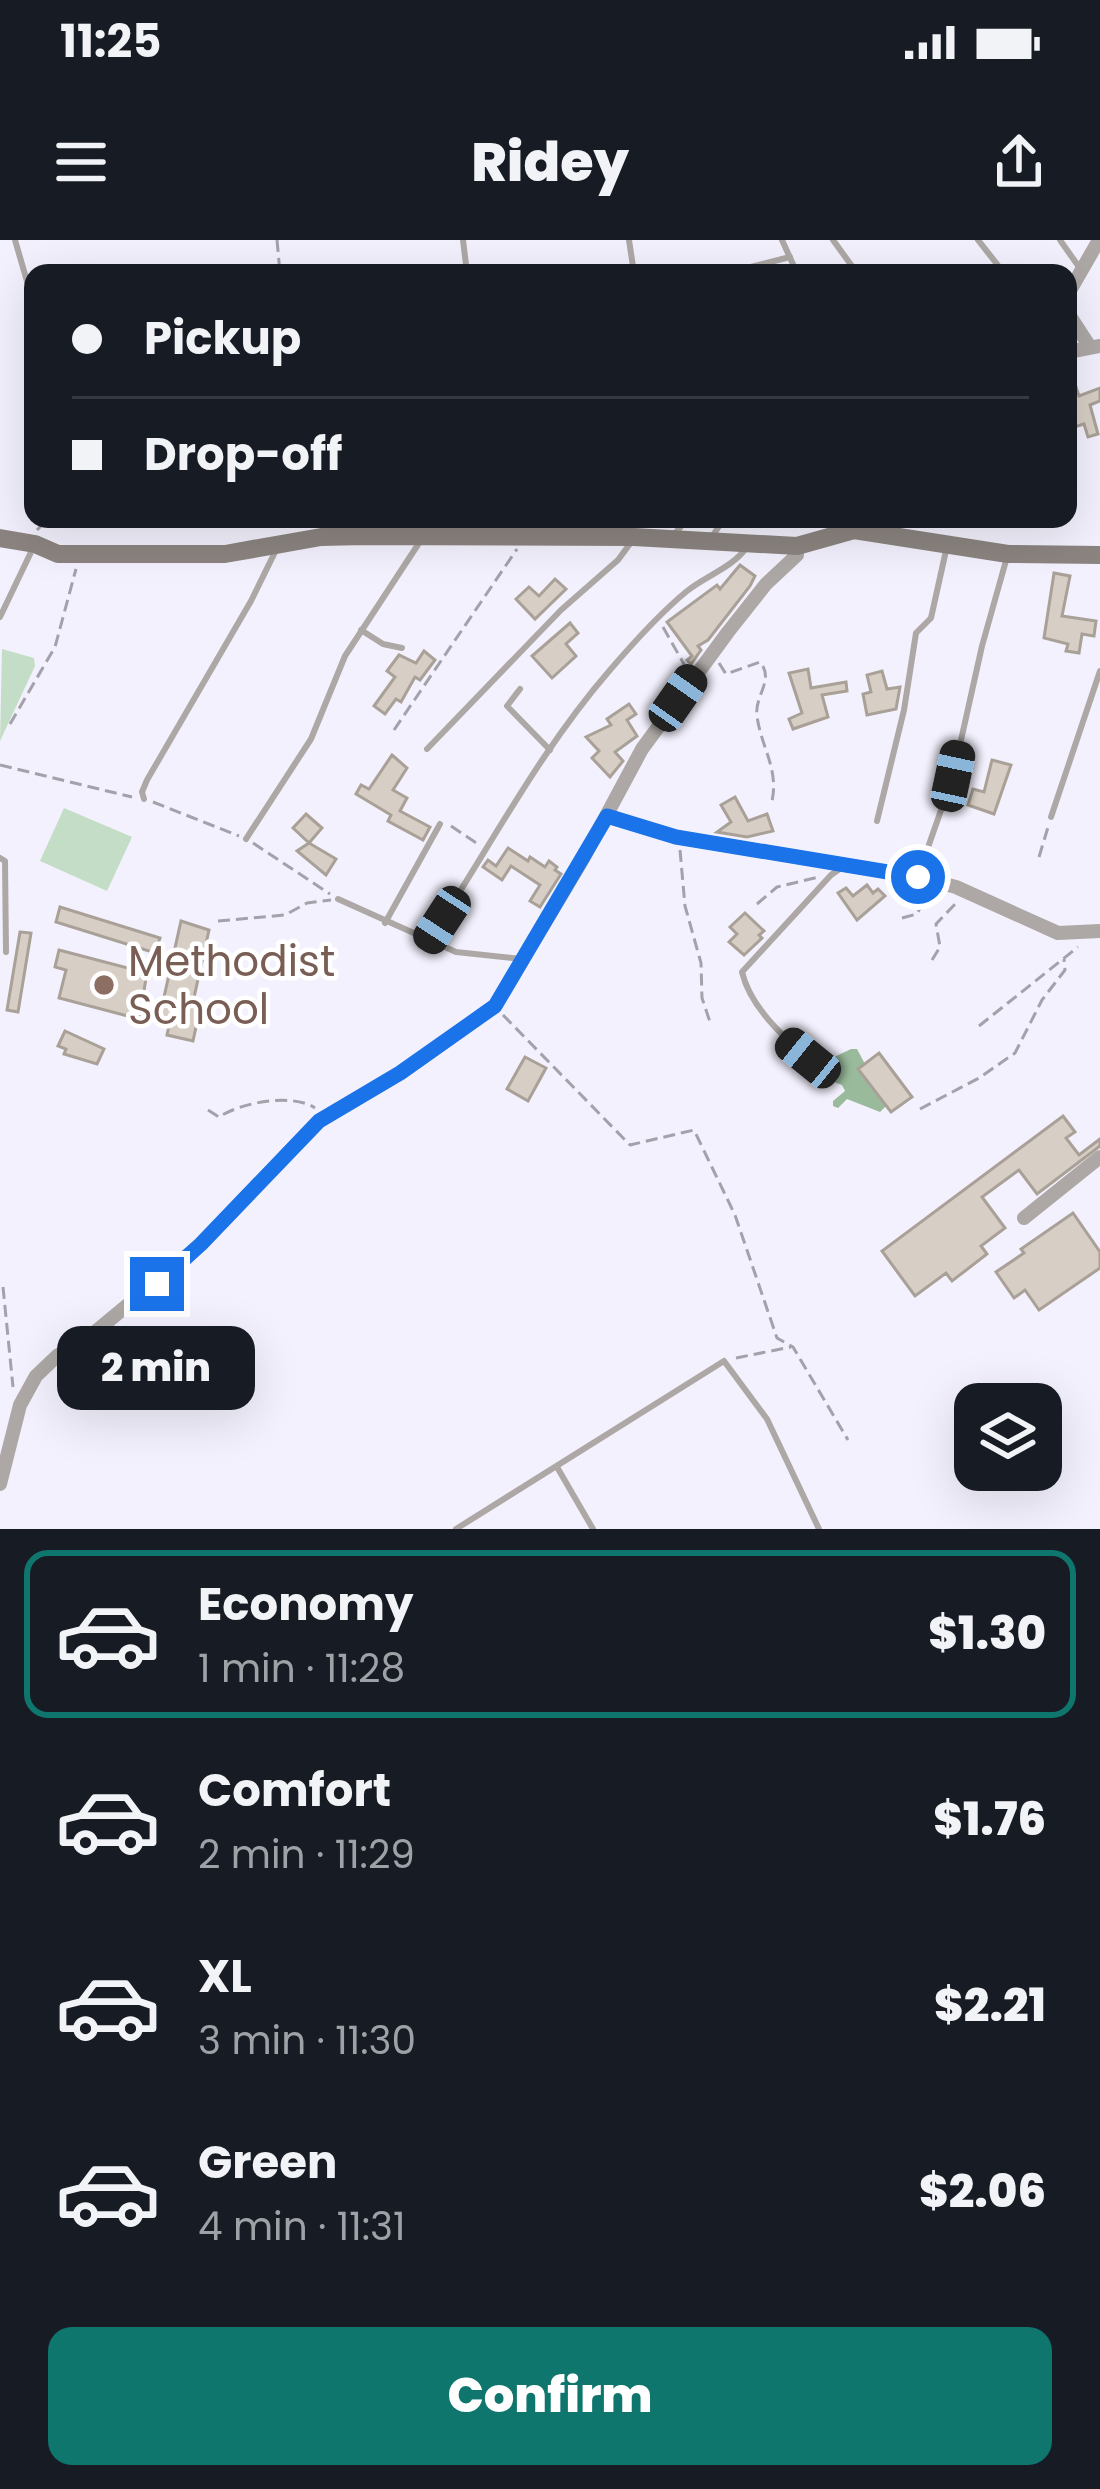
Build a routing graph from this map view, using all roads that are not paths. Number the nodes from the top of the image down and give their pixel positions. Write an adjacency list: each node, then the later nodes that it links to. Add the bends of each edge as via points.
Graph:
1 (15, 240): 11 (lane)
2 (782, 240): 5 (lane)
3 (978, 240): 8 (lane)
4 (1099, 240): 10 (street)
5 (790, 257): 6 (lane); 7 (lane)
6 (762, 264)
7 (793, 264)
8 (997, 264)
9 (1077, 264): 10 (lane)
10 (1081, 270): 12 (street)
11 (24, 271)
12 (1077, 277)
13 (679, 528): 21 (lane)
14 (718, 528): 22 (lane)
15 (851, 528): 27 (street)
16 (876, 528): 23 (street)
17 (596, 529): 18 (street, via 524,538); 19 (street)
18 (431, 530): 24 (street); 31 (lane)
19 (634, 537): 21 (street); 35 (lane)
20 (0, 538): 25 (street)
21 (671, 538): 22 (street)
22 (710, 541): 26 (street)
23 (948, 542): 28 (street); 40 (lane, via 931,618 916,633)
24 (278, 543): 25 (street, via 225,554 78,555); 37 (lane, via 147,780)
25 (35, 544): 30 (lane)
26 (748, 544): 27 (street); 36 (lane, via 658,617)
27 (796, 546): 38 (street, via 797,555 641,749)
28 (1008, 554): 29 (street); 45 (lane, via 938,830)
29 (1100, 554)
30 (0, 617)
31 (361, 630): 32 (lane); 42 (lane, via 311,739)
32 (402, 648)
33 (1100, 671): 39 (lane)
34 (520, 689): 36 (lane, via 507,706)
35 (427, 749)
36 (550, 750): 49 (lane)
37 (144, 799)
38 (607, 816): 44 (street, via 676,837); 51 (street)
39 (1051, 818)
40 (877, 821)
41 (440, 824): 47 (lane)
42 (246, 839)
43 (0, 858): 50 (lane, via 8,885)
44 (843, 866): 45 (street); 52 (lane, via 742,972 748,993)
45 (918, 877): 48 (street, via 1058,933)
46 (338, 899): 47 (lane)
47 (385, 923): 49 (lane)
48 (1092, 933)
49 (429, 940): 51 (lane, via 455,952)
50 (6, 952)
51 (525, 959): 56 (street, via 495,1006 319,1121 201,1244 35,1376)
52 (808, 1058)
53 (1100, 1157): 54 (street)
54 (1024, 1218)
55 (557, 1467): 57 (lane); 58 (lane); 59 (lane, via 724,1361 767,1419)
56 (0, 1484)
57 (456, 1529)
58 (593, 1529)
59 (819, 1529)

